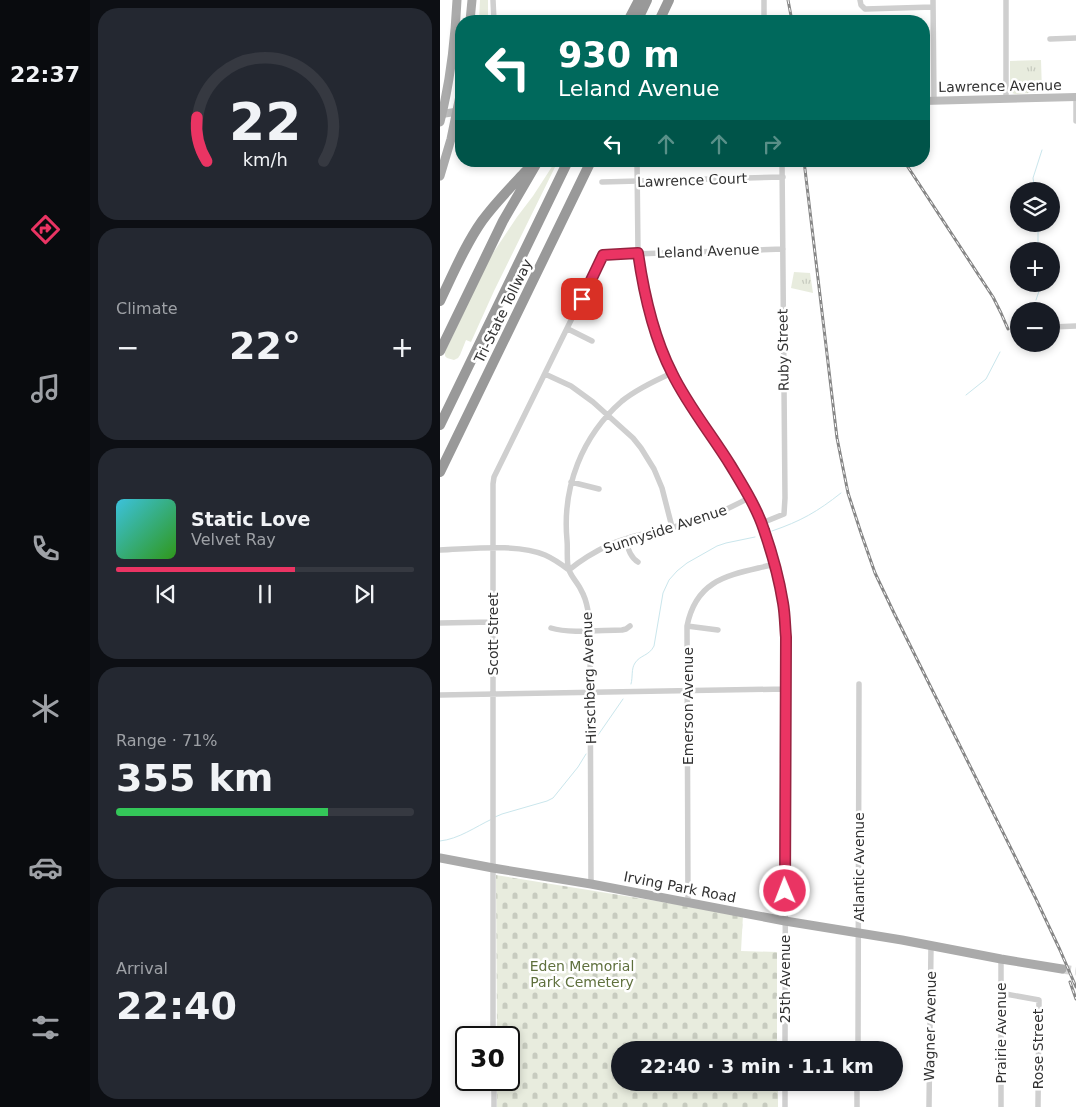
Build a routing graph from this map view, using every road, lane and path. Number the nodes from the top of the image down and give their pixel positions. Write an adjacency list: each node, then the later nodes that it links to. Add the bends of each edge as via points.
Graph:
1 (457, 0): 11 (main road)
2 (472, 0): 12 (main road)
3 (493, 0): 13 (street)
4 (639, 0): 14 (highway)
5 (647, 0): 15 (highway)
6 (669, 0): 16 (highway)
7 (764, 0): 17 (street)
8 (860, 0): 10 (street, via 866,9)
9 (1006, 0): 22 (street)
10 (933, 3): 24 (street)
11 (456, 15)
12 (471, 15)
13 (494, 15)
14 (631, 15)
15 (640, 15)
16 (662, 15)
17 (764, 15)
18 (455, 23): 26 (main road)
19 (1050, 38): 20 (street)
20 (1076, 38)
21 (1076, 97): 22 (main road, Lawrence Avenue); 27 (street)
22 (1006, 99): 24 (main road, Lawrence Avenue)
23 (930, 100): 24 (main road, Lawrence Avenue)
24 (934, 100)
25 (455, 115): 26 (main road)
26 (441, 118)
27 (1076, 121)
28 (455, 127): 35 (main road)
29 (530, 167): 42 (highway, via 481,222)
30 (533, 167): 47 (highway, via 502,221)
31 (565, 167): 51 (highway, Tri-State Tollway)
32 (588, 167): 52 (highway, Tri-State Tollway)
33 (637, 167): 37 (street, 25th Avenue)
34 (782, 167): 36 (street, Ruby Street)
35 (440, 176)
36 (783, 177): 37 (street, Lawrence Court); 39 (street, Ruby Street)
37 (637, 181): 38 (street, Lawrence Court); 40 (street, 25th Avenue)
38 (602, 182)
39 (783, 249): 40 (street, Leland Avenue); 56 (street, Ruby Street, via 784,514)
40 (638, 253): 41 (street, Leland Avenue); 48 (street, 25th Avenue, via 648,308)
41 (603, 255): 45 (street, Scott Street)
42 (440, 301)
43 (1076, 326): 44 (street)
44 (1060, 327)
45 (568, 329): 46 (street); 49 (street, Scott Street)
46 (592, 342)
47 (440, 351)
48 (672, 373): 50 (street, Hirschberg Avenue, via 623,400); 55 (street, 25th Avenue)
49 (545, 374): 50 (street, via 581,393); 59 (street, Scott Street, via 494,477)
50 (608, 415): 53 (street, Hirschberg Avenue, via 586,446); 57 (street, via 633,438 648,458 662,488)
51 (440, 425)
52 (440, 472)
53 (571, 482): 54 (street); 63 (street, Hirschberg Avenue, via 566,516)
54 (599, 489)
55 (749, 498): 56 (street, 25th Avenue); 57 (street, Sunnyside Avenue, via 710,516)
56 (762, 524): 62 (street, 25th Avenue)
57 (672, 528): 58 (street, Sunnyside Avenue)
58 (626, 539): 61 (street, via 631,555); 63 (street, Sunnyside Avenue, via 590,554)
59 (494, 549): 60 (street); 63 (street, via 535,552); 64 (street, Scott Street)
60 (440, 550)
61 (638, 562)
62 (774, 564): 67 (street, Emerson Avenue, via 725,577 712,584 697,600); 72 (street, 25th Avenue, via 786,637)
63 (569, 570): 69 (street, Hirschberg Avenue, via 588,610)
64 (493, 622): 65 (street); 75 (street, Scott Street)
65 (440, 623)
66 (630, 626): 69 (street, via 622,630)
67 (687, 626): 70 (street); 73 (street, Emerson Avenue)
68 (551, 628): 69 (street)
69 (590, 630): 74 (street, Hirschberg Avenue)
70 (718, 630)
71 (859, 684): 82 (street, Atlantic Avenue)
72 (785, 689): 73 (street); 81 (street, 25th Avenue)
73 (688, 691): 74 (street); 80 (street, Emerson Avenue)
74 (591, 692): 75 (street); 79 (street, Hirschberg Avenue)
75 (493, 694): 76 (street); 78 (street, Scott Street)
76 (440, 696)
77 (440, 858): 78 (main road, Irving Park Road)
78 (493, 868): 79 (main road, Irving Park Road); 87 (street, Scott Street)
79 (591, 884): 80 (main road, Irving Park Road)
80 (688, 902): 81 (main road, Irving Park Road)
81 (785, 921): 82 (main road, Irving Park Road); 88 (street, 25th Avenue)
82 (858, 932): 83 (main road, Irving Park Road); 89 (street, Atlantic Avenue)
83 (931, 946): 84 (main road, Irving Park Road); 96 (street, Wagner Avenue)
84 (1001, 959): 85 (main road, Irving Park Road); 86 (street, Prairie Avenue)
85 (1062, 969)
86 (1000, 993): 97 (street, Prairie Avenue); 98 (street, Rose Street, via 1039,1000)
87 (494, 1026)
88 (785, 1041)
89 (858, 1041)
90 (494, 1091): 93 (street)
91 (785, 1091): 94 (street)
92 (857, 1091): 95 (street)
93 (494, 1107)
94 (785, 1107)
95 (857, 1107)
96 (929, 1107)
97 (1001, 1107)
98 (1038, 1107)

